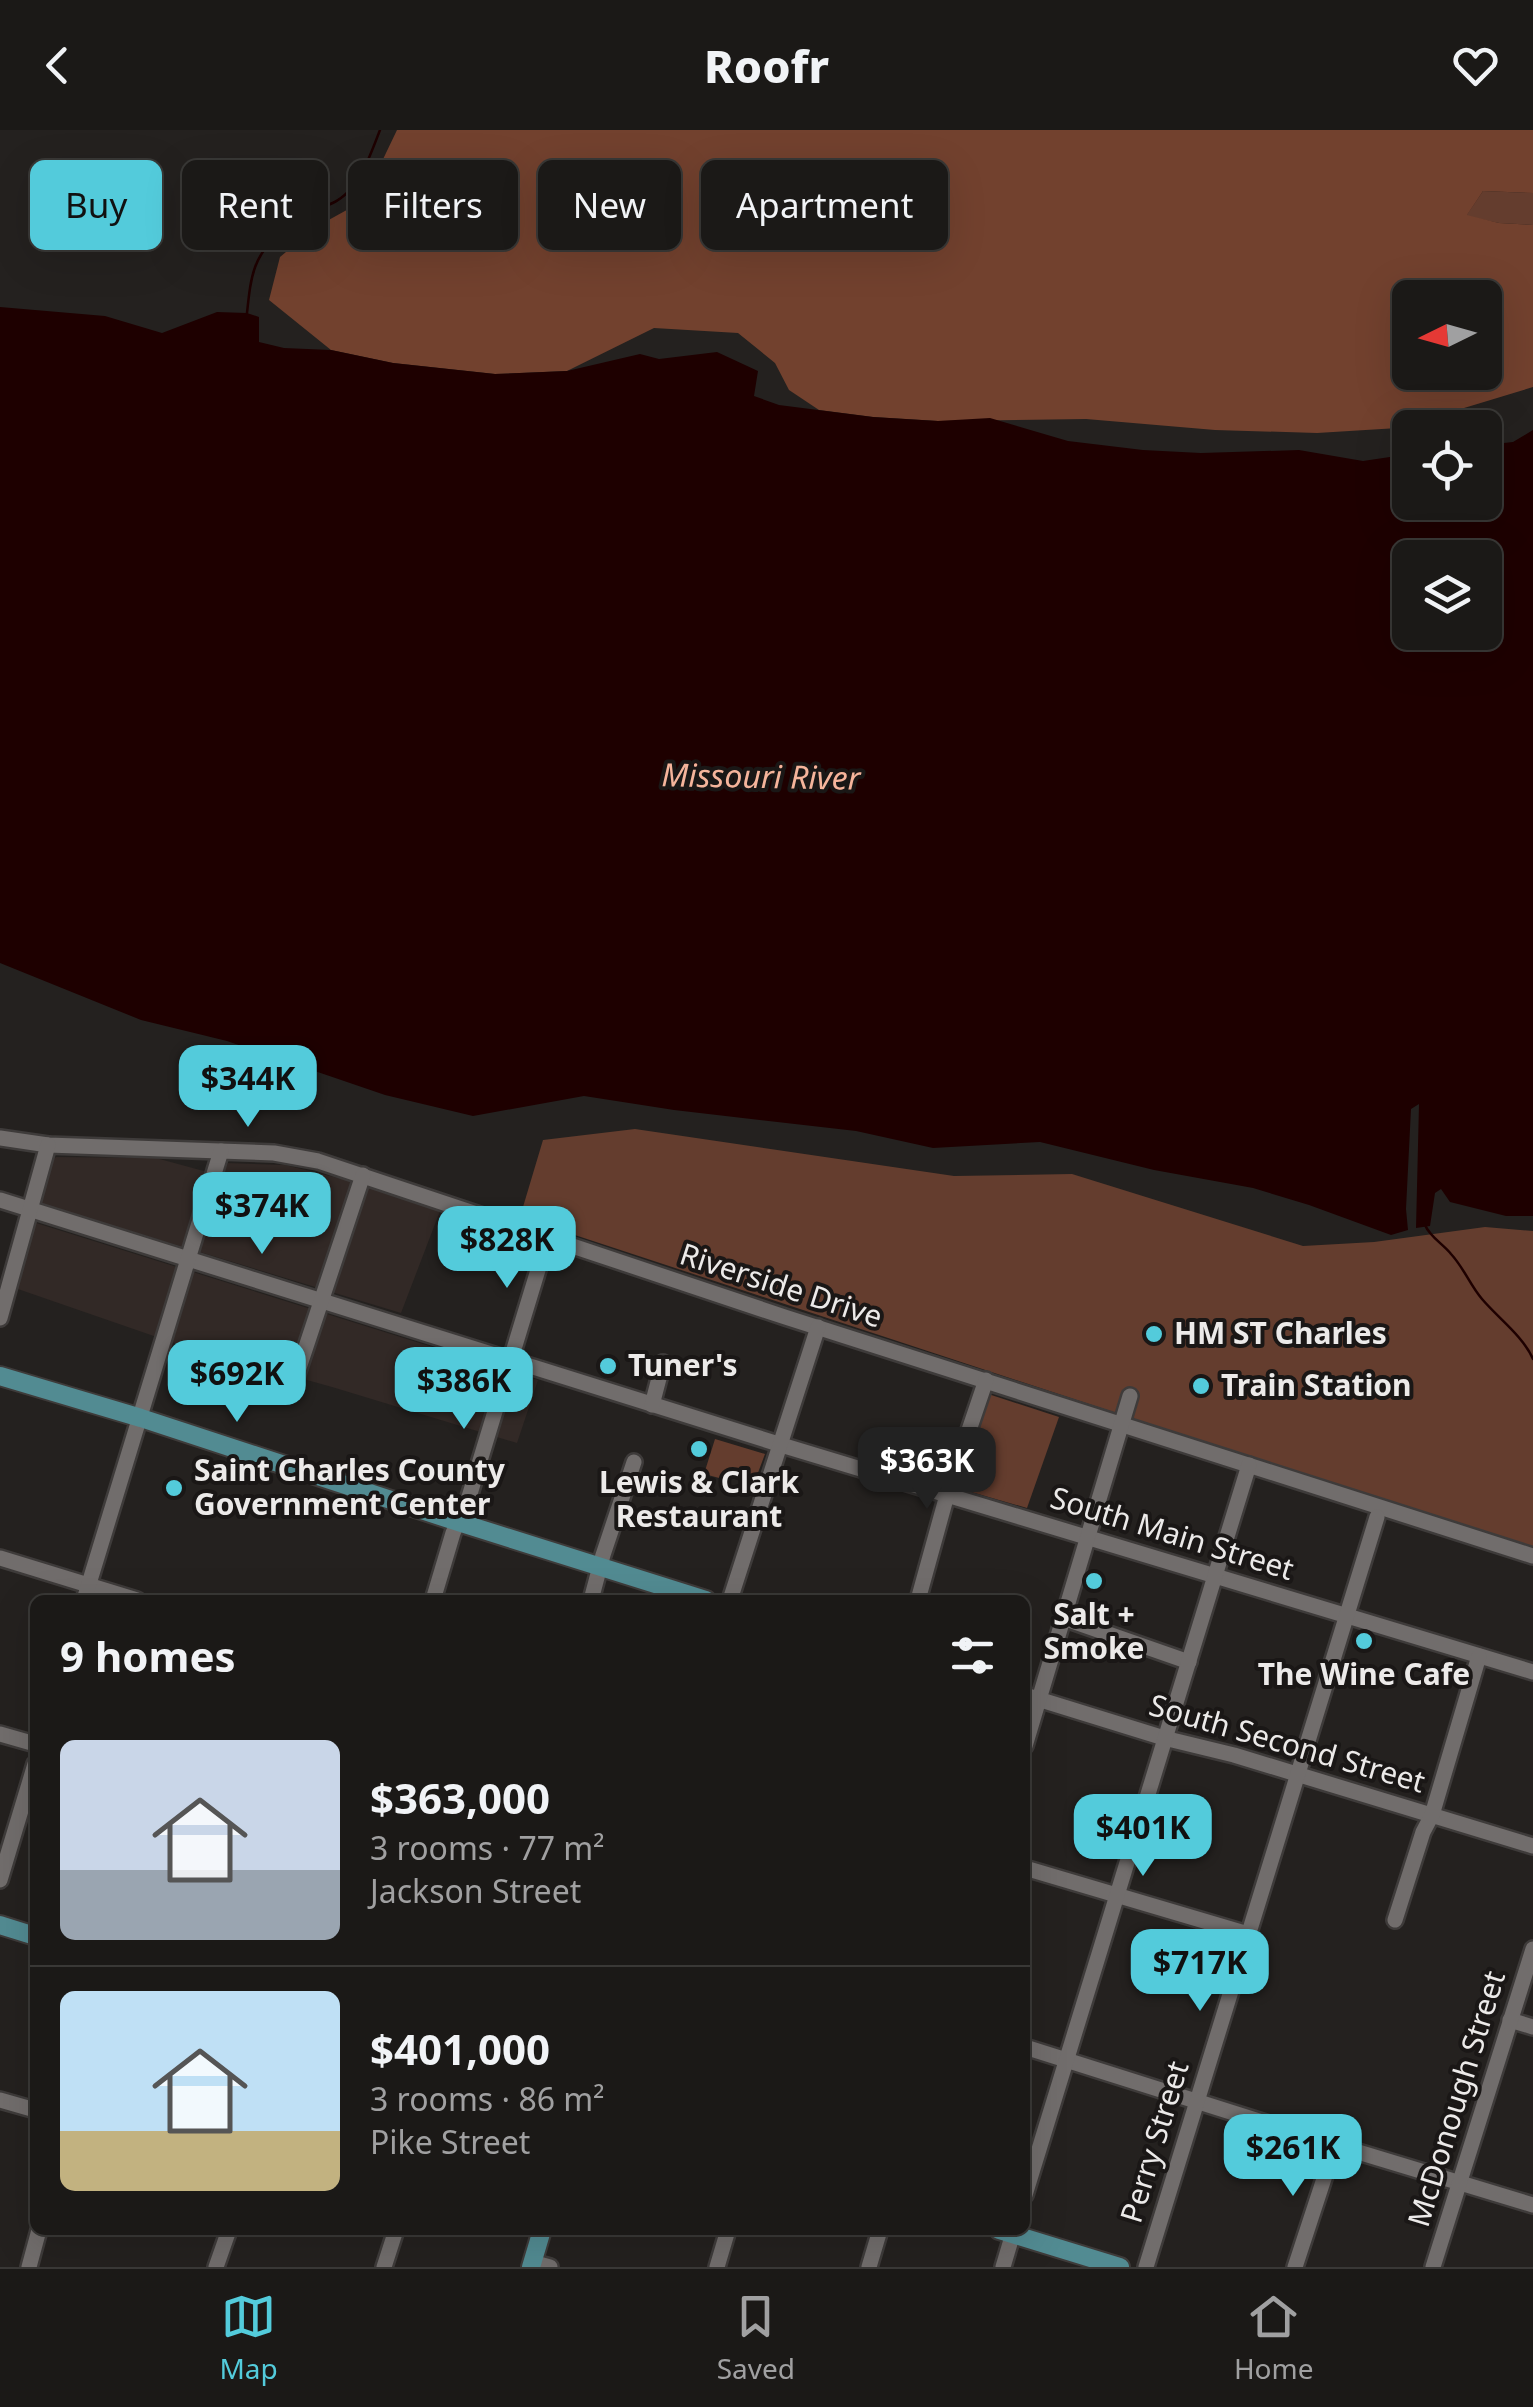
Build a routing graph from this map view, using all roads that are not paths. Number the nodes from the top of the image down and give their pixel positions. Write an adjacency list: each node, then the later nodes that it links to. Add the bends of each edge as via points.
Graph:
1 (0, 1138): 2 (street, Riverside Drive)
2 (48, 1144): 3 (street, Riverside Drive); 6 (street)
3 (220, 1151): 4 (street, Riverside Drive, via 294,1156); 8 (street)
4 (362, 1175): 7 (street, Riverside Drive); 9 (street)
5 (0, 1200): 6 (street, South Main Street)
6 (31, 1210): 8 (street, South Main Street); 10 (street)
7 (548, 1237): 11 (street, Riverside Drive); 12 (street)
8 (190, 1259): 9 (street, South Main Street); 19 (street)
9 (322, 1300): 12 (street, South Main Street); 16 (street)
10 (0, 1318)
11 (818, 1328): 15 (street, Riverside Drive); 21 (street)
12 (509, 1358): 18 (street, South Main Street); 26 (street)
13 (663, 1363): 18 (street)
14 (0, 1376): 19 (main road)
15 (986, 1380): 20 (street, Riverside Drive); 24 (street)
16 (294, 1383)
17 (1130, 1396): 20 (street)
18 (652, 1405): 21 (street, South Main Street)
19 (141, 1418): 26 (main road); 32 (street)
20 (1122, 1425): 23 (street, Riverside Drive); 27 (street)
21 (779, 1444): 24 (street, South Main Street); 36 (street)
22 (634, 1462): 30 (street)
23 (1249, 1466): 28 (street, Riverside Drive); 31 (street)
24 (947, 1494): 27 (street, South Main Street); 37 (street)
25 (1377, 1517): 38 (street, Perry Street)
26 (458, 1522): 30 (main road); 33 (street)
27 (1088, 1538): 31 (street, South Main Street); 39 (street)
28 (1533, 1556)
29 (0, 1558): 32 (street)
30 (600, 1566): 34 (street); 35 (main road)
31 (1215, 1576): 38 (street, South Main Street); 41 (street)
32 (87, 1592)
33 (435, 1595)
34 (591, 1595)
35 (690, 1595)
36 (732, 1595)
37 (919, 1595)
38 (1345, 1616): 40 (street, South Main Street); 47 (street, Perry Street)
39 (1064, 1618): 41 (street); 43 (street)
40 (1479, 1656): 42 (street, South Main Street); 49 (street)
41 (1189, 1662): 45 (street)
42 (1533, 1672)
43 (1032, 1697): 45 (street, South Second Street)
44 (0, 1734): 46 (street)
45 (1164, 1738): 47 (street, South Second Street); 53 (street)
46 (30, 1743)
47 (1298, 1774): 49 (street, South Second Street); 57 (street, Perry Street)
48 (30, 1781): 52 (street)
49 (1432, 1815): 50 (street, South Second Street); 54 (street)
50 (1533, 1846)
51 (1030, 1869): 53 (street)
52 (0, 1880)
53 (1117, 1895): 57 (street); 62 (street)
54 (1395, 1920)
55 (0, 1925): 56 (main road)
56 (30, 1934)
57 (1248, 1934): 64 (street, Perry Street)
58 (1533, 1948): 59 (street, McDonough Street)
59 (1510, 2020): 60 (street); 68 (street, McDonough Street)
60 (1533, 2027)
61 (1030, 2048): 62 (street)
62 (1067, 2059): 64 (street); 67 (street)
63 (0, 2100): 65 (street)
64 (1197, 2100): 66 (street); 86 (street, Perry Street)
65 (30, 2109)
66 (1335, 2145): 68 (street); 87 (street)
67 (1030, 2180)
68 (1458, 2182): 69 (street); 88 (street, McDonough Street)
69 (1533, 2204)
70 (38, 2235): 79 (street)
71 (227, 2235): 80 (street)
72 (394, 2235): 81 (street)
73 (541, 2235): 78 (main road)
74 (727, 2235): 82 (street)
75 (878, 2235): 83 (street)
76 (1008, 2235): 84 (street)
77 (1019, 2235): 85 (main road)
78 (538, 2265)
79 (29, 2267)
80 (216, 2267)
81 (384, 2267)
82 (717, 2267)
83 (868, 2267)
84 (1003, 2267)
85 (1120, 2267)
86 (1146, 2267)
87 (1295, 2267)
88 (1433, 2267)

